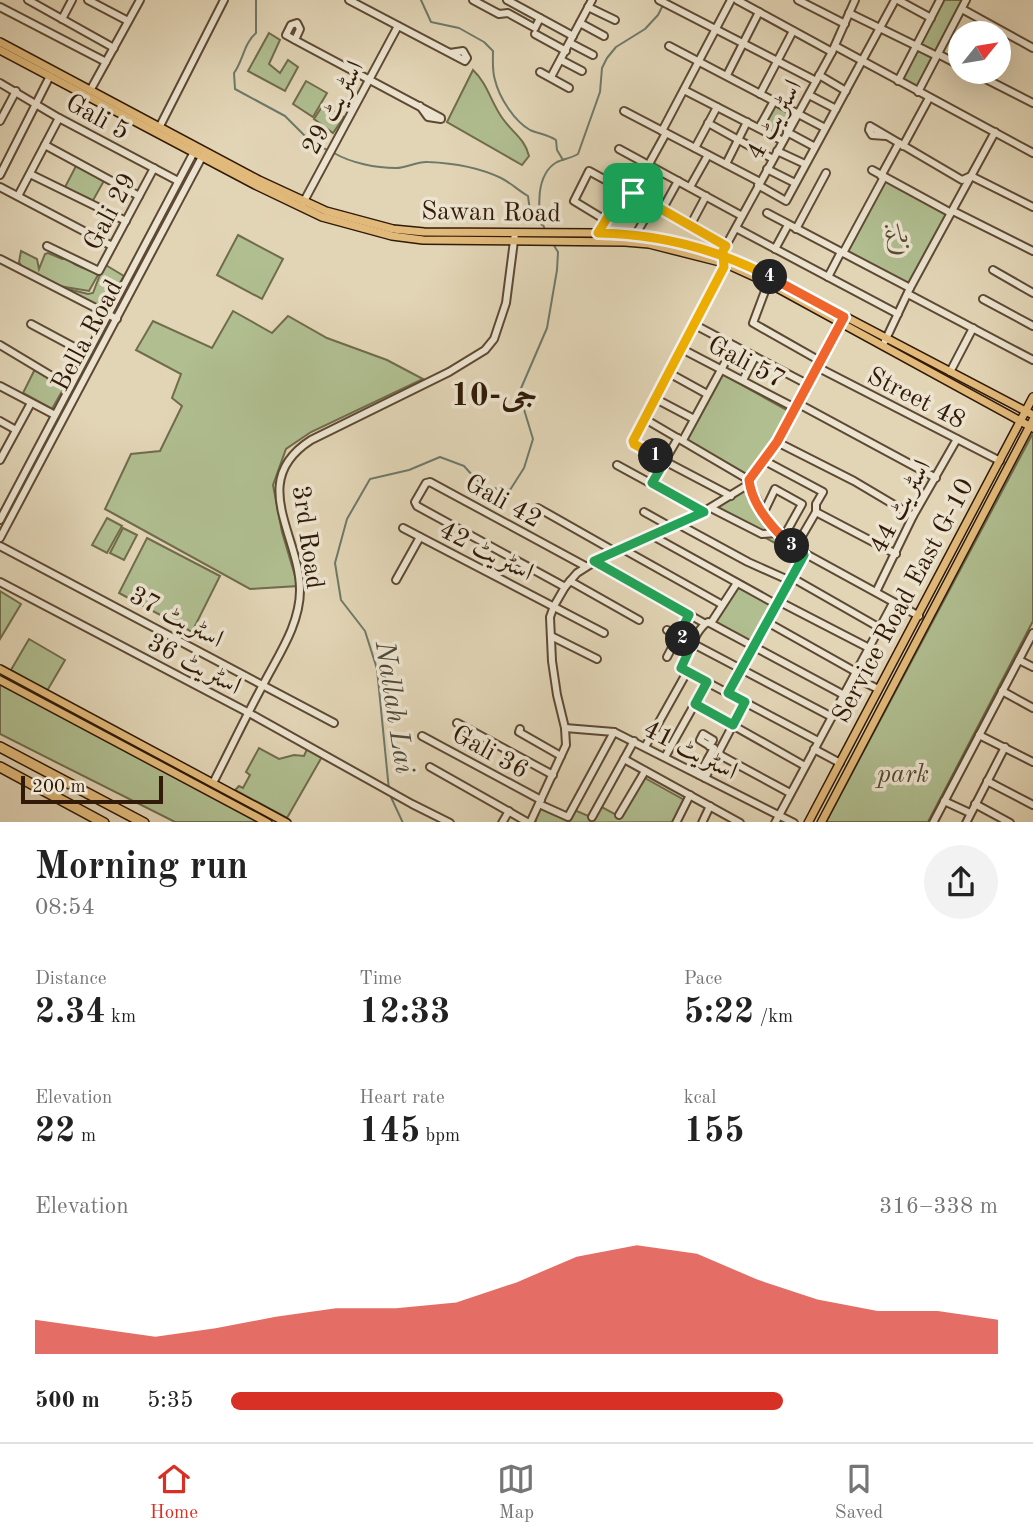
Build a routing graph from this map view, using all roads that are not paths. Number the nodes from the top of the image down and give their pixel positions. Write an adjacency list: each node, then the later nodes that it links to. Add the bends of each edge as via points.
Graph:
1 (28, 0): 26 (street)
2 (72, 0): 26 (street)
3 (88, 0): 28 (street)
4 (140, 0): 28 (street)
5 (224, 0): 89 (street)
6 (349, 0): 31 (street)
7 (473, 0): 22 (street, via 499,14)
8 (582, 0): 19 (street)
9 (659, 0): 32 (street)
10 (731, 0): 32 (street)
11 (737, 0): 21 (street)
12 (799, 0): 30 (street)
13 (855, 0): 23 (street, اسٹریٹ 4)
14 (897, 0): 25 (street); 33 (street)
15 (940, 0): 25 (street)
16 (967, 0): 20 (street)
17 (510, 2): 22 (street); 24 (street)
18 (1, 4): 55 (street)
19 (590, 4): 27 (street); 29 (street)
20 (962, 9): 45 (street); 51 (street)
21 (759, 12): 34 (street); 41 (street)
22 (508, 13): 24 (street, via 535,28)
23 (849, 13): 30 (street, اسٹریٹ 4); 33 (street)
24 (540, 18): 36 (street)
25 (931, 18): 42 (street)
26 (62, 19): 44 (street)
27 (615, 20)
28 (128, 21): 44 (street)
29 (580, 23): 36 (street); 37 (street)
30 (845, 24): 46 (street, اسٹریٹ 4)
31 (398, 26): 49 (street, via 465,61 467,58 463,51); 64 (street, اسٹریٹ 29)
32 (717, 29): 41 (street); 56 (street)
33 (881, 29): 42 (street); 57 (street)
34 (793, 31): 46 (street); 54 (street)
35 (535, 34): 48 (street)
36 (573, 36): 40 (street)
37 (604, 36)
38 (295, 40): 64 (street)
39 (0, 42): 69 (main road, Sawan Road)
40 (570, 43): 48 (street); 50 (street)
41 (744, 43): 54 (street); 60 (street)
42 (915, 46): 51 (street); 65 (street)
43 (669, 47): 56 (street)
44 (114, 48): 55 (street)
45 (1033, 48)
46 (834, 49): 57 (street); 63 (street, اسٹریٹ 4)
47 (0, 50): 61 (main road, Sawan Road)
48 (566, 51): 52 (street)
49 (450, 53)
50 (593, 55)
51 (937, 55): 53 (street); 73 (street)
52 (561, 60): 58 (street); 62 (street)
53 (948, 60)
54 (777, 61): 63 (street); 74 (street)
55 (106, 62): 69 (street)
56 (699, 62): 60 (street); 70 (street)
57 (862, 62): 65 (street); 72 (street)
58 (582, 71)
59 (540, 72): 62 (street)
60 (727, 75): 74 (street)
61 (50, 76): 78 (street); 102 (main road, Sawan Road)
62 (551, 77): 68 (street)
63 (817, 78): 72 (street); 75 (street, اسٹریٹ 4)
64 (369, 79): 80 (street); 131 (street, اسٹریٹ 29)
65 (898, 81): 73 (street)
66 (0, 83): 71 (street, Gali 5)
67 (996, 84): 79 (street)
68 (569, 88)
69 (91, 89): 89 (main road, Sawan Road)
70 (684, 90): 81 (street); 92 (street)
71 (16, 91): 78 (street, Gali 5); 86 (street)
72 (846, 91): 82 (street)
73 (918, 92): 76 (street)
74 (760, 94): 77 (street)
75 (809, 94): 82 (street); 84 (street, اسٹریٹ 4)
76 (929, 98): 94 (street); 98 (street)
77 (774, 101): 84 (street); 90 (street)
78 (37, 103): 85 (street, Gali 5); 117 (street)
79 (1033, 103)
80 (420, 106)
81 (717, 107): 87 (street); 88 (street)
82 (836, 109): 91 (street)
83 (624, 111): 92 (street)
84 (798, 114): 91 (street); 93 (street, اسٹریٹ 4)
85 (59, 118): 99 (street); 112 (street, Gali 5)
86 (0, 121)
87 (747, 122): 90 (street); 96 (street)
88 (708, 123): 96 (street); 101 (street)
89 (160, 127): 102 (main road, Sawan Road)
90 (759, 128): 97 (street)
91 (825, 128): 100 (street)
92 (664, 132): 101 (street); 111 (street)
93 (787, 132): 97 (street, اسٹریٹ 4); 100 (street)
94 (995, 132): 105 (street); 118 (street)
95 (886, 136): 98 (street, via 872,135 870,126)
96 (737, 139): 108 (street); 109 (street)
97 (783, 141): 104 (street, اسٹریٹ 4)
98 (901, 144): 118 (street, via 962,180); 119 (street)
99 (45, 145): 116 (street); 129 (street)
100 (815, 147): 110 (street)
101 (695, 148): 107 (street)
102 (195, 149): 106 (main road, Sawan Road); 120 (street, Bella Road)
103 (619, 149): 111 (street)
104 (777, 150): 108 (street, اسٹریٹ 4); 110 (street)
105 (1033, 153)
106 (203, 154): 131 (main road, Sawan Road); 143 (street, Bella Road)
107 (708, 155): 109 (street); 125 (street)
108 (773, 159): 113 (street, اسٹریٹ 4)
109 (726, 164): 123 (street)
110 (805, 164): 122 (street)
111 (649, 165): 121 (street); 127 (street)
112 (154, 168): 120 (street, Gali 5); 129 (street, Gali 29)
113 (768, 169): 122 (street); 123 (street, اسٹریٹ 4)
114 (872, 170): 119 (street)
115 (826, 173): 145 (street)
116 (30, 174): 128 (street); 138 (street)
117 (0, 175)
118 (971, 176): 133 (street); 135 (street)
119 (883, 177): 135 (street); 155 (street)
120 (178, 181): 140 (street, Bella Road)
121 (678, 181): 125 (street); 134 (street)
122 (795, 183): 123 (street, via 786,201)
123 (759, 184): 137 (street, اسٹریٹ 4)
124 (0, 187): 128 (street)
125 (690, 187): 130 (street)
126 (624, 190): 127 (street); 139 (street); 139 (street, via 588,172 574,201)
127 (633, 193): 132 (street)
128 (18, 196): 151 (street)
129 (139, 196): 138 (street, Gali 29)
130 (706, 196): 137 (street); 142 (street)
131 (302, 204): 148 (main road, Sawan Road, via 393,229)
132 (653, 205): 134 (street); 147 (street)
133 (1033, 207)
134 (662, 210): 142 (street)
135 (952, 212): 154 (street); 161 (street)
136 (767, 213): 141 (street)
137 (742, 216): 144 (street, اسٹریٹ 4)
138 (126, 221): 151 (street, Gali 29)
139 (607, 221): 146 (street)
140 (156, 223): 143 (street); 164 (street, Bella Road)
141 (788, 225): 145 (street); 153 (street)
142 (690, 226): 152 (street)
143 (164, 228): 166 (street, Bella Road)
144 (736, 228): 152 (street, اسٹریٹ 4); 153 (street)
145 (796, 229): 155 (street)
146 (598, 233): 147 (main road, Sawan Road); 149 (main road, Sawan Road)
147 (636, 234): 157 (main road, Sawan Road)
148 (515, 237): 149 (main road, Sawan Road); 271 (street, 3rd Road, via 503,316 485,350 311,440 284,467 280,500 299,576 299,602 292,629)
149 (576, 237): 157 (main road, Sawan Road, via 649,244)
150 (47, 246): 151 (street, Gali 29, via 99,271)
151 (112, 246)
152 (726, 246): 157 (street, اسٹریٹ 4)
153 (775, 249): 159 (street)
154 (1033, 251)
155 (842, 252): 159 (street); 161 (street)
156 (0, 259): 164 (street)
157 (724, 259): 160 (main road, Sawan Road); 167 (main road, Sawan Road, via 747,265); 169 (street, اسٹریٹ 4)
158 (993, 270): 162 (street)
159 (828, 277): 165 (street)
160 (768, 283): 167 (main road, Sawan Road); 179 (street, Street 48, via 753,323)
161 (909, 291): 165 (street); 171 (street)
162 (1033, 293)
163 (983, 299): 170 (street)
164 (108, 314): 166 (street); 176 (street, Bella Road)
165 (898, 314): 172 (street)
166 (117, 318): 185 (street, Bella Road)
167 (842, 320): 172 (main road, Sawan Road); 179 (street)
168 (31, 324): 176 (street)
169 (695, 325): 174 (street); 175 (street, اسٹریٹ 4)
170 (1033, 326)
171 (973, 328): 178 (street); 181 (street)
172 (884, 342): 181 (main road, Sawan Road); 199 (main road, Sawan Road)
173 (0, 345): 188 (street)
174 (734, 346): 177 (street); 180 (street)
175 (682, 348): 180 (street, Gali 57); 182 (street, اسٹریٹ 4)
176 (87, 354): 183 (street, Bella Road)
177 (755, 357): 184 (street); 186 (street)
178 (1033, 360)
179 (818, 364): 186 (street); 203 (street, Street 48)
180 (722, 369): 184 (street, Gali 57); 189 (street)
181 (950, 372): 197 (main road, Sawan Road)
182 (669, 373): 189 (street); 191 (street, اسٹریٹ 4)
183 (74, 379): 185 (street); 188 (street, Bella Road)
184 (743, 380): 193 (street, Gali 57)
185 (82, 383): 201 (street, Bella Road)
186 (807, 384): 193 (street)
187 (0, 386): 192 (street)
188 (70, 387): 194 (street, Bella Road)
189 (707, 394): 196 (street)
190 (1033, 397): 197 (main road, Service Road East G-10)
191 (656, 399): 195 (street, اسٹریٹ 4); 196 (street)
192 (31, 403): 194 (street); 200 (street)
193 (796, 405): 204 (street); 210 (street, Gali 57)
194 (55, 415): 201 (street, Bella Road)
195 (645, 419): 202 (street); 206 (street, اسٹریٹ 4, via 633,443)
196 (694, 419): 202 (street)
197 (1031, 420): 199 (main road, Service Road East G-10); 290 (main road, Service Road East G-10)
198 (0, 421): 200 (street)
199 (1020, 421): 208 (main road, Service Road East G-10)
200 (16, 430): 205 (street)
201 (48, 438): 220 (street, Bella Road); 227 (street, Bella Road)
202 (680, 439): 206 (street); 211 (street)
203 (957, 439): 208 (street, Street 48); 210 (street, اسٹریٹ 44)
204 (777, 442): 207 (street); 221 (street)
205 (1, 456)
206 (665, 461): 212 (street); 213 (street)
207 (765, 461): 211 (street); 218 (street, via 823,492)
208 (1000, 461): 247 (main road, Service Road East G-10)
209 (617, 465): 212 (street)
210 (936, 478): 221 (street, اسٹریٹ 44)
211 (749, 482): 213 (street); 219 (street)
212 (652, 483): 217 (street)
213 (731, 496): 215 (street)
214 (538, 508): 230 (street)
215 (711, 508): 217 (street); 225 (street, via 762,534)
216 (644, 512): 222 (street)
217 (704, 512): 222 (street)
218 (816, 512): 229 (street); 231 (street)
219 (763, 514): 225 (street); 225 (street, via 775,489 802,504)
220 (1, 516)
221 (914, 516): 231 (street, اسٹریٹ 44)
222 (674, 526): 224 (street); 235 (street)
223 (402, 528): 226 (street, اسٹریٹ 42)
224 (651, 535): 230 (street); 239 (street)
225 (780, 536): 229 (street)
226 (420, 537): 236 (street); 245 (street, اسٹریٹ 42)
227 (0, 538)
228 (0, 546): 271 (street, اسٹریٹ 37)
229 (795, 548): 232 (street)
230 (617, 550): 233 (street); 244 (street)
231 (896, 554): 241 (street, اسٹریٹ 44)
232 (804, 555): 235 (street); 241 (street)
233 (594, 561): 234 (street); 246 (street)
234 (585, 566): 237 (street); 240 (street, Gali 42, via 426,483 415,505)
235 (792, 579): 242 (street); 251 (street)
236 (396, 580)
237 (570, 581): 240 (street); 248 (street)
238 (0, 582): 280 (street, اسٹریٹ 36)
239 (737, 583): 242 (street); 244 (street)
240 (565, 587): 245 (street)
241 (876, 592): 243 (street)
242 (780, 602): 250 (street); 259 (street)
243 (893, 603): 247 (street); 251 (street)
244 (721, 604): 249 (street)
245 (554, 606): 253 (street, اسٹریٹ 42); 255 (street)
246 (689, 615): 249 (street); 256 (street)
247 (919, 616): 272 (main road, Service Road East G-10)
248 (639, 620)
249 (707, 622): 257 (street); 258 (street)
250 (767, 622): 258 (street); 267 (street)
251 (880, 628): 259 (street)
252 (667, 630): 256 (street)
253 (604, 633)
254 (1033, 633): 262 (street)
255 (551, 636): 261 (street); 285 (street)
256 (678, 636): 257 (street); 260 (street)
257 (692, 644): 265 (street); 266 (street)
258 (754, 647): 266 (street); 276 (street)
259 (869, 648): 267 (street)
260 (667, 657)
261 (597, 659)
262 (1019, 660): 263 (street); 274 (street)
263 (1033, 667)
264 (0, 669): 269 (main road)
265 (684, 670): 270 (street); 295 (street)
266 (742, 670): 275 (street); 281 (street)
267 (855, 675): 272 (street); 276 (street)
268 (0, 680): 273 (main road)
269 (24, 682): 273 (main road); 311 (main road)
270 (707, 682): 275 (street); 278 (street)
271 (263, 684): 280 (street, 3rd Road); 282 (street, اسٹریٹ 37)
272 (878, 689): 287 (main road, Service Road East G-10)
273 (19, 690): 326 (main road)
274 (1002, 691): 279 (street); 289 (street)
275 (728, 693): 277 (street)
276 (844, 695): 281 (street)
277 (745, 702): 284 (street); 293 (street)
278 (695, 704): 284 (street); 300 (street)
279 (1033, 708)
280 (249, 713): 311 (street, 3rd Road); 328 (street, اسٹریٹ 36)
281 (831, 718): 293 (street)
282 (334, 723)
283 (457, 723): 308 (street)
284 (733, 725): 298 (street); 304 (street)
285 (565, 728): 288 (street, اسٹریٹ 41); 299 (street)
286 (520, 729): 299 (street, via 519,733)
287 (857, 730): 290 (main road); 303 (main road, Service Road East G-10)
288 (614, 732): 292 (street, اسٹریٹ 41); 315 (street, Gali 36, via 568,817)
289 (979, 734): 296 (street); 314 (street)
290 (867, 735): 337 (main road, Service Road East G-10)
291 (422, 736): 315 (street, Gali 36)
292 (634, 741): 295 (street, اسٹریٹ 41); 301 (street)
293 (818, 741): 297 (street)
294 (0, 747): 325 (highway)
295 (645, 747): 300 (street, اسٹریٹ 41)
296 (1005, 747): 302 (street); 310 (street)
297 (814, 749): 303 (street); 304 (street)
298 (715, 750): 309 (street); 312 (street)
299 (561, 756): 308 (street)
300 (665, 757): 309 (street, اسٹریٹ 41)
301 (624, 759): 307 (street); 323 (street)
302 (1033, 762)
303 (839, 763): 336 (main road, Service Road East G-10)
304 (805, 766): 312 (street)
305 (0, 767): 324 (highway)
306 (430, 767): 319 (street)
307 (645, 771): 313 (street); 321 (street)
308 (553, 775): 315 (street)
309 (702, 776): 322 (street, اسٹریٹ 41)
310 (987, 781): 316 (street); 317 (street)
311 (213, 783): 327 (main road)
312 (790, 793): 322 (street)
313 (690, 795): 318 (street); 331 (street)
314 (944, 801): 320 (street); 338 (street)
315 (540, 802): 330 (street)
316 (975, 804): 320 (street); 340 (street)
317 (1033, 805)
318 (710, 806): 332 (street); 333 (street)
319 (509, 811): 329 (street); 330 (street)
320 (970, 813): 339 (street)
321 (619, 815)
322 (779, 815): 334 (street); 335 (street, اسٹریٹ 41)
323 (592, 817)
324 (104, 822)
325 (144, 822)
326 (268, 822)
327 (286, 822)
328 (450, 822)
329 (502, 822)
330 (529, 822)
331 (676, 822)
332 (702, 822)
333 (740, 822)
334 (775, 822)
335 (794, 822)
336 (807, 822)
337 (821, 822)
338 (933, 822)
339 (966, 822)
340 (1010, 822)

